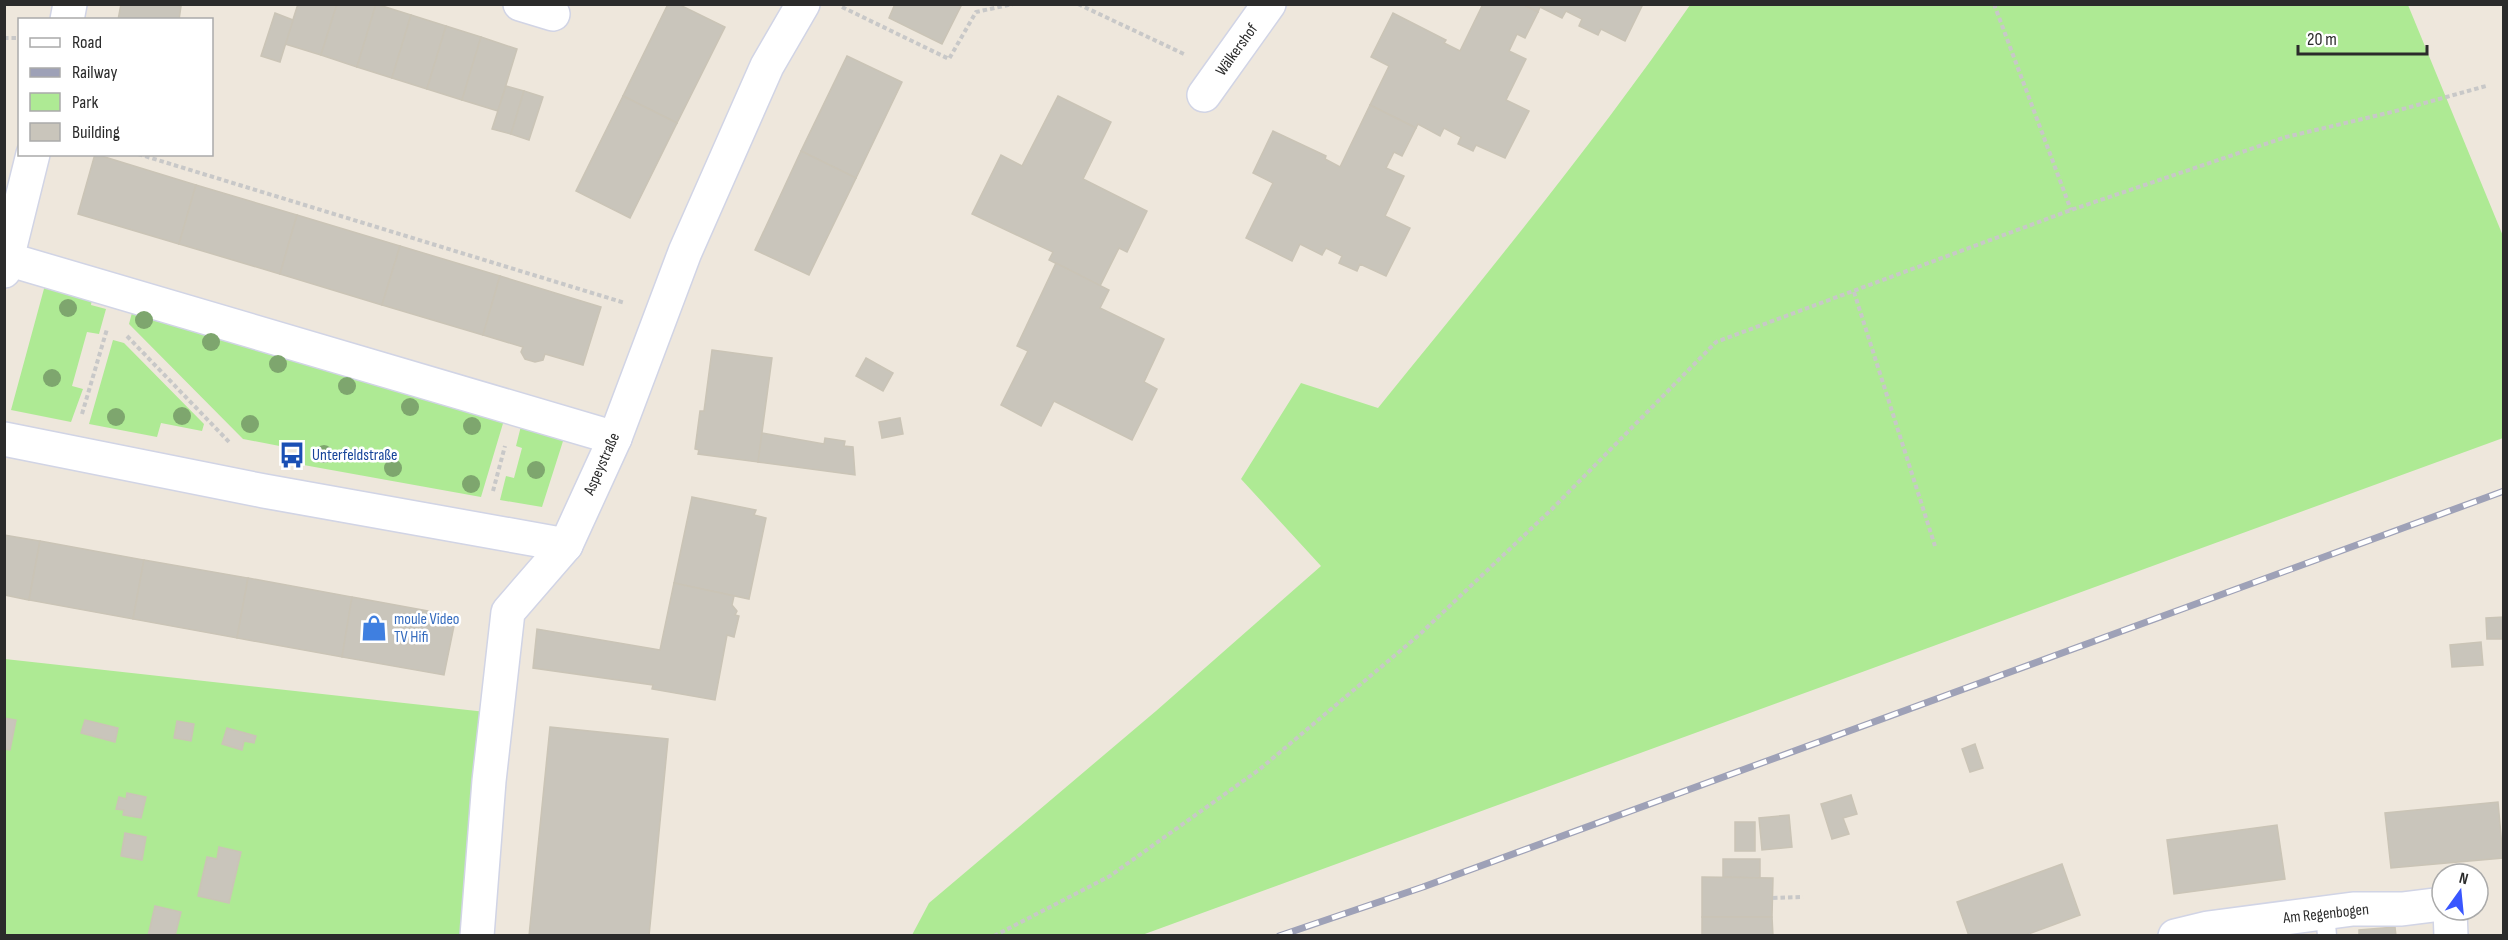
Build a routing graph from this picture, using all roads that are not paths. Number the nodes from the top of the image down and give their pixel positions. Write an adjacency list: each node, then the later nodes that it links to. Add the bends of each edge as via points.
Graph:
1 (520, 4): 4 (street)
2 (803, 4): 8 (street, Aspeystraße, via 766,66 685,252)
3 (1269, 4): 5 (street, Wälkershof)
4 (553, 14)
5 (1213, 83)
6 (33, 156): 7 (street)
7 (6, 265): 8 (street, via 114,305 516,408)
8 (615, 438): 10 (street, Aspeystraße)
9 (4, 439): 10 (street)
10 (566, 545): 14 (street, Aspeystraße, via 508,612)
11 (2430, 906): 12 (street, Am Regenbogen)
12 (2326, 924): 13 (street, Am Regenbogen)
13 (2208, 932): 15 (street, Am Regenbogen)
14 (477, 936)
15 (2175, 936)

